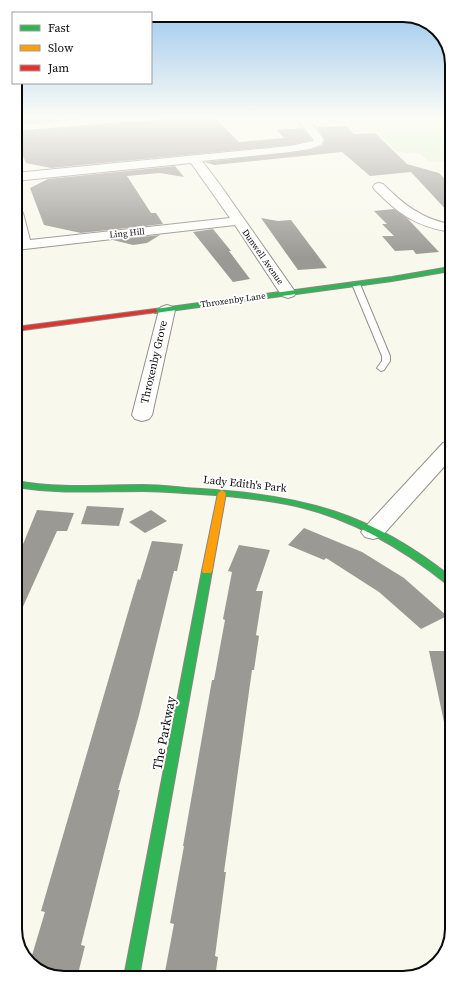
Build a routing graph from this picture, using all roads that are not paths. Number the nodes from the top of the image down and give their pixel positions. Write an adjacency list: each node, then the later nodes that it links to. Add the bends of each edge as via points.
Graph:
1 (131, 164): 3 (street)
2 (198, 164): 5 (street, Dunwell Avenue)
3 (22, 175)
4 (379, 187): 6 (street, via 402,210 434,226)
5 (238, 221): 7 (street, Ling Hill); 10 (street, Dunwell Avenue)
6 (445, 227)
7 (22, 245)
8 (445, 270): 9 (street, Throxenby Lane)
9 (356, 284): 10 (street, Throxenby Lane); 13 (lane, via 386,356)
10 (288, 293): 11 (street, Throxenby Lane)
11 (167, 310): 12 (street, Throxenby Lane); 14 (street, Throxenby Grove)
12 (22, 328)
13 (381, 368)
14 (142, 414)
15 (445, 453): 18 (street)
16 (22, 487): 17 (street, Lady Edith's Park, via 58,490 156,488)
17 (222, 493): 18 (street, Lady Edith's Park, via 254,495 318,508); 20 (street, The Parkway)
18 (374, 532): 19 (street, Lady Edith's Park, via 409,551)
19 (445, 578)
20 (132, 971)

